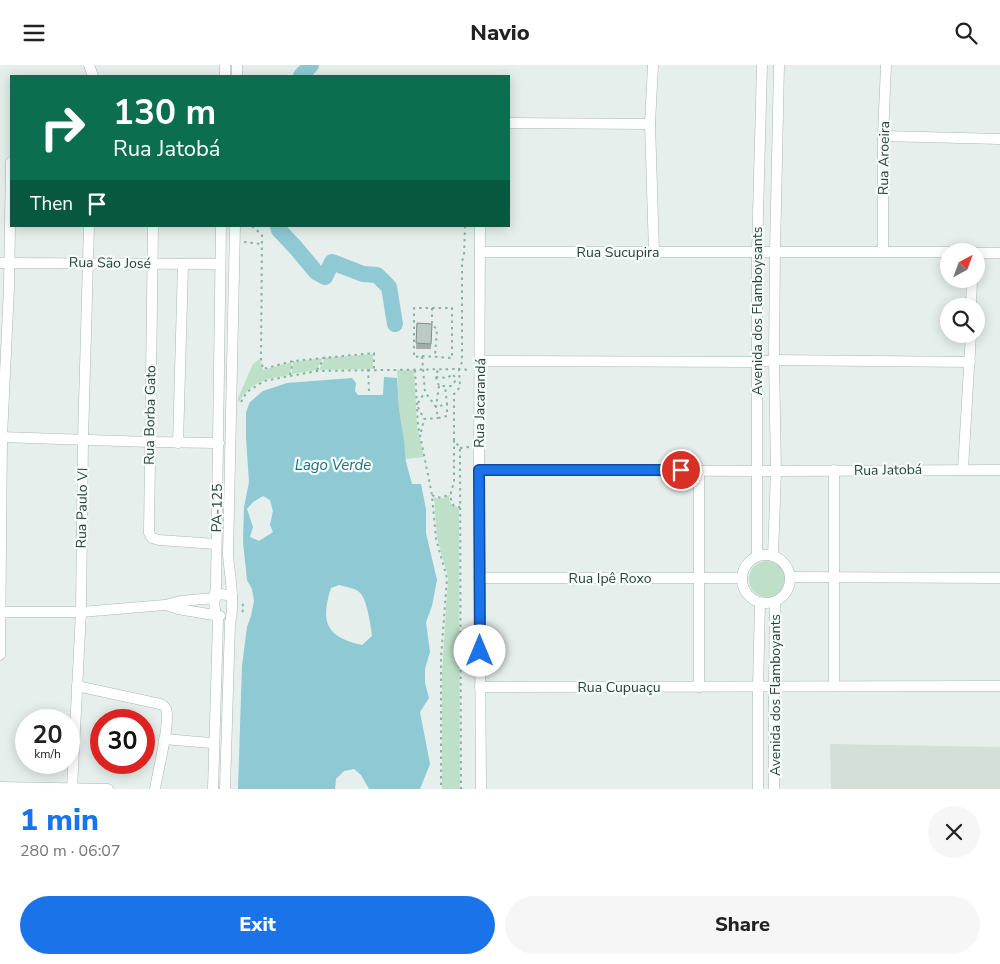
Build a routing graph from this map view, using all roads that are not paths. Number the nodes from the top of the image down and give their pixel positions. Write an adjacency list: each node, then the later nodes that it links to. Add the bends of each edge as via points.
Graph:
1 (653, 65): 6 (street)
2 (762, 65): 18 (street, Avenida dos Flamboysants)
3 (779, 65): 19 (street, Avenida dos Flamboysants)
4 (886, 65): 7 (street, Rua Aroeira)
5 (510, 123): 6 (street)
6 (650, 124): 17 (street)
7 (883, 136): 8 (street); 15 (street, Rua Aroeira)
8 (1000, 139)
9 (10, 179): 24 (street)
10 (89, 227): 23 (street, Rua Paulo VI)
11 (153, 227): 25 (street, Rua Borba Gato)
12 (221, 227): 27 (street, PA-125 / PA-125)
13 (235, 227): 54 (street, PA-125 / PA-125, via 228,555)
14 (480, 227): 16 (street, Rua Jacarandá)
15 (883, 251): 19 (street, Rua Sucupira); 20 (street, Rua Sucupira)
16 (480, 252): 17 (street, Rua Sucupira); 30 (street, Rua Jacarandá)
17 (654, 252): 18 (street, Rua Sucupira)
18 (756, 252): 19 (street, Rua Sucupira); 31 (street, Avenida dos Flamboysants)
19 (775, 252): 29 (street, Avenida dos Flamboysants)
20 (940, 252)
21 (985, 253): 22 (street)
22 (1000, 253)
23 (87, 262): 24 (street, Rua São José); 25 (street, Rua São José); 34 (street, Rua Paulo VI)
24 (5, 263): 33 (street)
25 (152, 264): 26 (street, Rua São José); 35 (street, Rua Borba Gato)
26 (183, 264): 27 (street, Rua São José); 36 (street)
27 (220, 264): 37 (street, PA-125 / PA-125)
28 (971, 343): 32 (street)
29 (774, 360): 31 (street); 32 (street); 44 (street, Avenida dos Flamboysants)
30 (480, 361): 31 (street); 40 (street, Rua Jacarandá)
31 (757, 362): 43 (street, Avenida dos Flamboysants)
32 (970, 362): 38 (street)
33 (1, 437): 34 (street); 59 (street)
34 (83, 439): 35 (street); 60 (street, Rua Paulo VI)
35 (150, 442): 36 (street); 45 (street, Rua Borba Gato, via 148,525 152,538)
36 (178, 443): 37 (street)
37 (219, 443): 45 (street, PA-125 / PA-125)
38 (962, 469): 39 (street, Rua Jatobá); 42 (street, Rua Jatobá)
39 (1000, 469)
40 (479, 470): 41 (street); 50 (street, Rua Jacarandá)
41 (699, 470): 43 (street); 51 (street)
42 (834, 470): 44 (street, Rua Jatobá); 48 (street)
43 (757, 471): 44 (street, Rua Jatobá); 46 (street, Avenida dos Flamboysants)
44 (776, 471): 47 (street, Avenida dos Flamboysants)
45 (216, 543): 55 (street, PA-125 / PA-125)
46 (757, 556): 47 (street); 52 (street, via 749,561)
47 (773, 556): 49 (street, via 782,560)
48 (834, 576): 49 (street); 53 (street); 65 (street)
49 (790, 577): 56 (street, via 787,591)
50 (479, 578): 51 (street, Rua Ipê Roxo); 66 (street, Rua Jacarandá)
51 (699, 578): 52 (street, Rua Ipê Roxo); 67 (street)
52 (742, 578): 57 (street, via 747,593)
53 (1000, 578)
54 (232, 597): 55 (street, via 223,594); 62 (street, PA-125 / PA-125)
55 (214, 598): 58 (street); 61 (street, PA-125 / PA-125)
56 (776, 601): 57 (street); 69 (street, Avenida dos Flamboyants)
57 (760, 602): 68 (street, Avenida dos Flamboyants)
58 (164, 605): 60 (street); 61 (street)
59 (0, 612): 60 (street); 63 (street)
60 (81, 612): 64 (street, Rua Paulo VI)
61 (215, 614): 62 (street, via 224,617); 77 (street, PA-125 / PA-125, via 218,621)
62 (232, 614): 78 (street, PA-125 / PA-125)
63 (0, 655)
64 (77, 686): 71 (street, via 165,706); 74 (street, Rua Paulo VI)
65 (834, 686): 69 (street); 70 (street)
66 (480, 687): 67 (street, Rua Cupuaçu); 79 (street, Rua Jacarandá)
67 (699, 687): 68 (street, Rua Cupuaçu)
68 (758, 687): 69 (street, Rua Cupuaçu); 80 (street, Avenida dos Flamboyants)
69 (774, 687): 81 (street, Avenida dos Flamboyants)
70 (1000, 687)
71 (164, 739): 72 (street); 76 (street)
72 (211, 743)
73 (0, 787): 74 (street)
74 (72, 788): 75 (street)
75 (108, 789)
76 (155, 789)
77 (213, 789)
78 (225, 789)
79 (481, 789)
80 (758, 789)
81 (774, 789)

